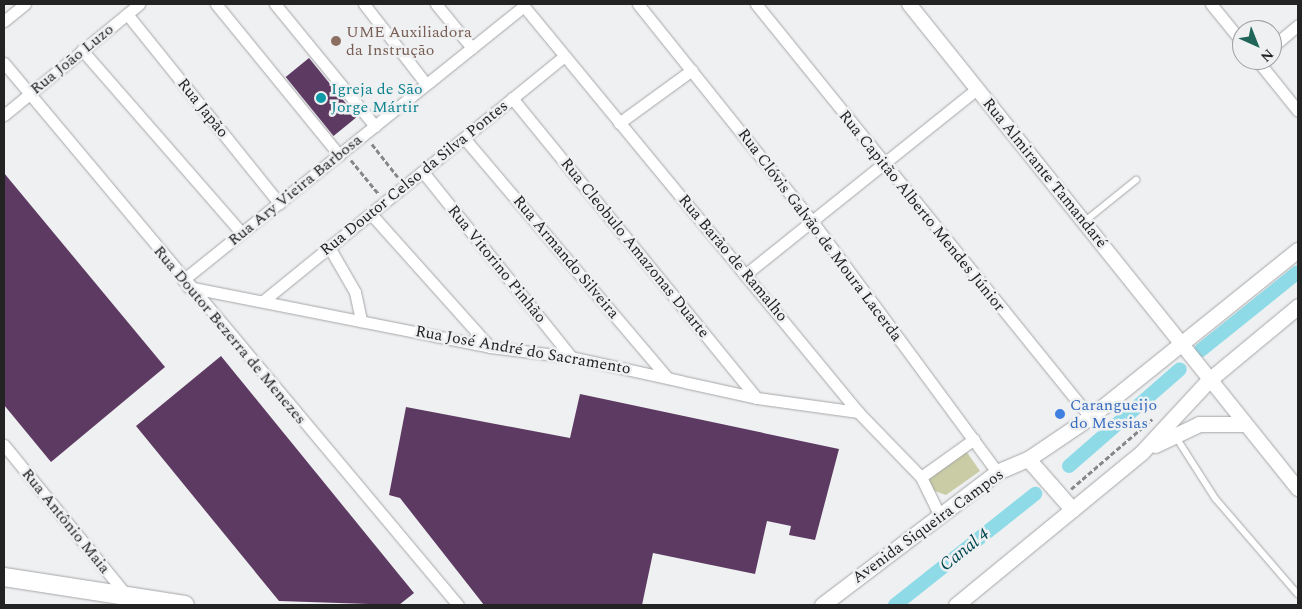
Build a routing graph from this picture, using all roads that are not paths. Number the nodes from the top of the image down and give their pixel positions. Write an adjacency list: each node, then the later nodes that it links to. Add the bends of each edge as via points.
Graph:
1 (25, 4): 13 (street)
2 (139, 4): 12 (street, Rua João Luzo)
3 (216, 4): 32 (street)
4 (275, 4): 30 (street)
5 (364, 4): 23 (street)
6 (436, 4): 17 (street)
7 (638, 4): 21 (street, Rua Clóvis Galvão de Moura Lacerda)
8 (756, 4): 33 (street, Rua Capitão Alberto Mendes Júnior)
9 (909, 4): 24 (street, Rua Almirante Tamandaré)
10 (1211, 4): 15 (street)
11 (523, 5): 17 (street, Rua Ary Vieira Barbosa); 19 (street, Rua Barão de Ramalho)
12 (127, 14): 18 (street, Rua João Luzo); 36 (street, Rua Japão)
13 (4, 21)
14 (1298, 25): 16 (street)
15 (1232, 30)
16 (1282, 38)
17 (472, 48): 23 (street, Rua Ary Vieira Barbosa)
18 (82, 50): 25 (street, Rua João Luzo); 40 (street)
19 (564, 56): 26 (street, Rua Doutor Celso da Silva Pontes); 29 (street, Rua Barão de Ramalho)
20 (4, 63): 25 (street, Rua Doutor Bezerra de Menezes)
21 (692, 70): 29 (street); 38 (street, Rua Clóvis Galvão de Moura Lacerda)
22 (1265, 70): 27 (street)
23 (426, 84): 30 (street, Rua Ary Vieira Barbosa)
24 (977, 89): 33 (street); 39 (street, Rua Almirante Tamandaré)
25 (29, 94): 28 (street, Rua João Luzo); 44 (street, Rua Doutor Bezerra de Menezes)
26 (512, 98): 31 (street, Rua Doutor Celso da Silva Pontes); 53 (street, Rua Cleobulo Amazonas Duarte)
27 (1298, 111)
28 (4, 114)
29 (620, 123): 43 (street, Rua Barão de Ramalho)
30 (375, 126): 32 (street, Rua Ary Vieira Barbosa)
31 (464, 138): 34 (street, Rua Doutor Celso da Silva Pontes); 51 (street, Rua Armando Silveira)
32 (341, 153): 36 (street, Rua Ary Vieira Barbosa)
33 (884, 165): 38 (street); 55 (street, Rua Capitão Alberto Mendes Júnior)
34 (423, 172): 37 (street, Rua Doutor Celso da Silva Pontes); 50 (street, Rua Vitorino Pinhão)
35 (1136, 180): 39 (lane)
36 (279, 203): 40 (street, Rua Ary Vieira Barbosa)
37 (371, 214): 41 (street, Rua Doutor Celso da Silva Pontes); 48 (street)
38 (812, 221): 43 (street); 58 (street, Rua Clóvis Galvão de Moura Lacerda)
39 (1084, 222): 49 (street, Rua Almirante Tamandaré)
40 (241, 232): 44 (street, Rua Ary Vieira Barbosa)
41 (329, 247): 45 (street, Rua Doutor Celso da Silva Pontes); 47 (street, via 355,292)
42 (1298, 250): 49 (main road, Avenida Siqueira Campos)
43 (747, 273): 54 (street, Rua Barão de Ramalho)
44 (186, 284): 45 (street, Rua José André do Sacramento); 71 (street, Rua Doutor Bezerra de Menezes)
45 (263, 301): 47 (street, Rua José André do Sacramento)
46 (1298, 306): 52 (main road)
47 (361, 321): 48 (street, Rua José André do Sacramento)
48 (490, 346): 50 (street, Rua José André do Sacramento)
49 (1183, 347): 52 (street, Rua Almirante Tamandaré); 55 (main road, Avenida Siqueira Campos)
50 (571, 356): 51 (street, Rua José André do Sacramento)
51 (667, 377): 53 (street, Rua José André do Sacramento)
52 (1207, 378): 56 (street); 60 (main road)
53 (757, 398): 54 (street, Rua José André do Sacramento)
54 (858, 412): 63 (street, Rua Barão de Ramalho)
55 (1090, 418): 61 (main road, Avenida Siqueira Campos)
56 (1244, 424): 57 (main road, via 1198,424); 64 (street)
57 (1174, 434): 60 (main road); 68 (lane, via 1216,499)
58 (974, 439): 62 (street, Rua Clóvis Galvão de Moura Lacerda); 63 (street)
59 (4, 446): 69 (street, Rua Antônio Maia)
60 (1142, 452): 65 (main road)
61 (1032, 463): 62 (main road, Avenida Siqueira Campos); 65 (main road)
62 (997, 472): 66 (main road, Avenida Siqueira Campos)
63 (921, 477): 66 (street, Rua Barão de Ramalho)
64 (1298, 489)
65 (1068, 504): 73 (main road)
66 (939, 514): 72 (main road, Avenida Siqueira Campos)
67 (4, 577): 69 (main road)
68 (1298, 594)
69 (127, 596): 70 (main road)
70 (185, 605)
71 (458, 605)
72 (822, 605)
73 (956, 605)

